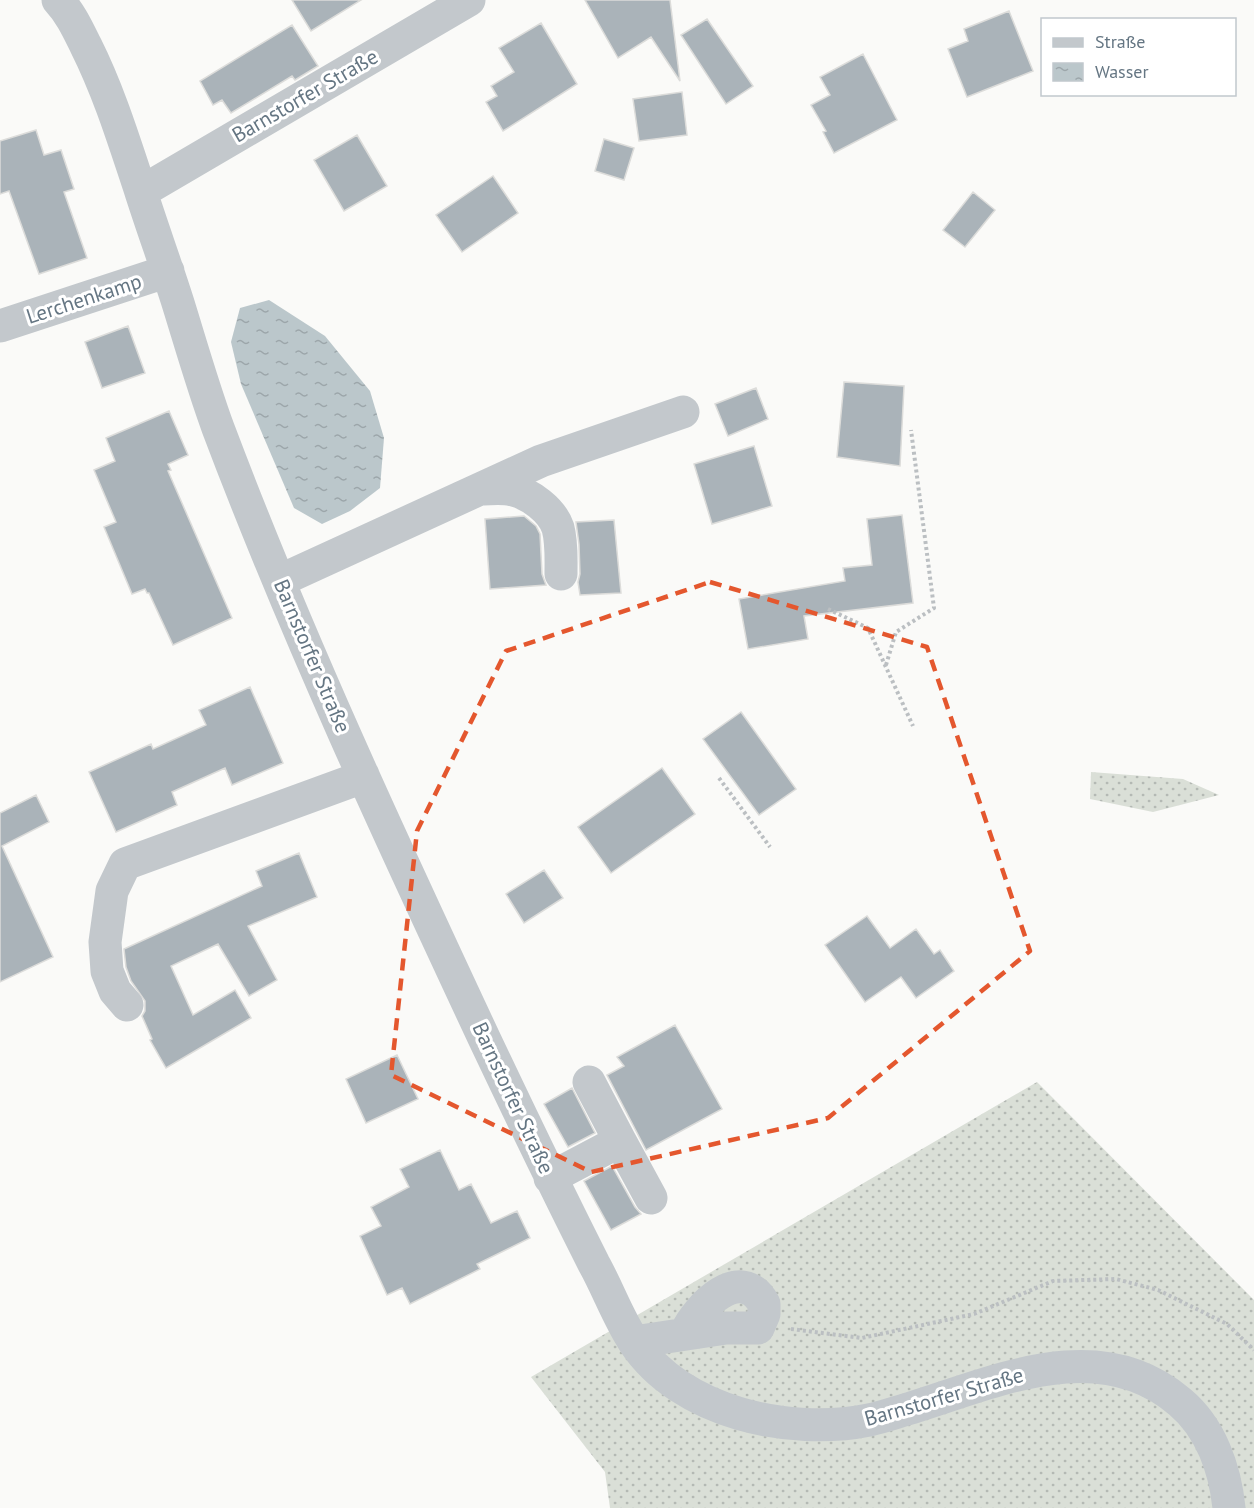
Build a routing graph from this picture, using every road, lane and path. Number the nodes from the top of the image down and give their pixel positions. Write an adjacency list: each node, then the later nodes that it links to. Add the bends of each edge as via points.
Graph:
1 (469, 0): 3 (street, Barnstorfer Straße)
2 (73, 4): 3 (street, Barnstorfer Straße)
3 (141, 192): 4 (street, Barnstorfer Straße)
4 (168, 271): 5 (street, Lerchenkamp); 10 (street, Barnstorfer Straße, via 216,423)
5 (0, 326)
6 (683, 412): 8 (street, via 541,461)
7 (911, 430): 12 (path, via 934,608 896,632)
8 (480, 489): 9 (street, via 514,490 550,514 560,539); 10 (street)
9 (561, 574)
10 (279, 581): 14 (street, Barnstorfer Straße)
11 (828, 609): 12 (path, via 868,628)
12 (886, 665): 13 (path)
13 (913, 726)
14 (363, 775): 17 (street, via 125,864 112,891 105,942 107,971); 20 (street, Barnstorfer Straße)
15 (719, 778): 16 (path)
16 (770, 847)
17 (126, 1005)
18 (589, 1082): 19 (street)
19 (620, 1141): 20 (street); 21 (street)
20 (550, 1178): 23 (street, Barnstorfer Straße)
21 (651, 1198)
22 (758, 1328): 23 (street, via 764,1304 754,1292 737,1286 707,1303 685,1334); 24 (path, via 862,1338 974,1314 1053,1281 1116,1279 1158,1290 1227,1324)
23 (634, 1342): 25 (street, Barnstorfer Straße, via 673,1383 703,1399 734,1412 802,1425 871,1420 1023,1373 1073,1366 1128,1371 1168,1391 1188,1408 1206,1432 1218,1456)
24 (1254, 1350)
25 (1229, 1508)

